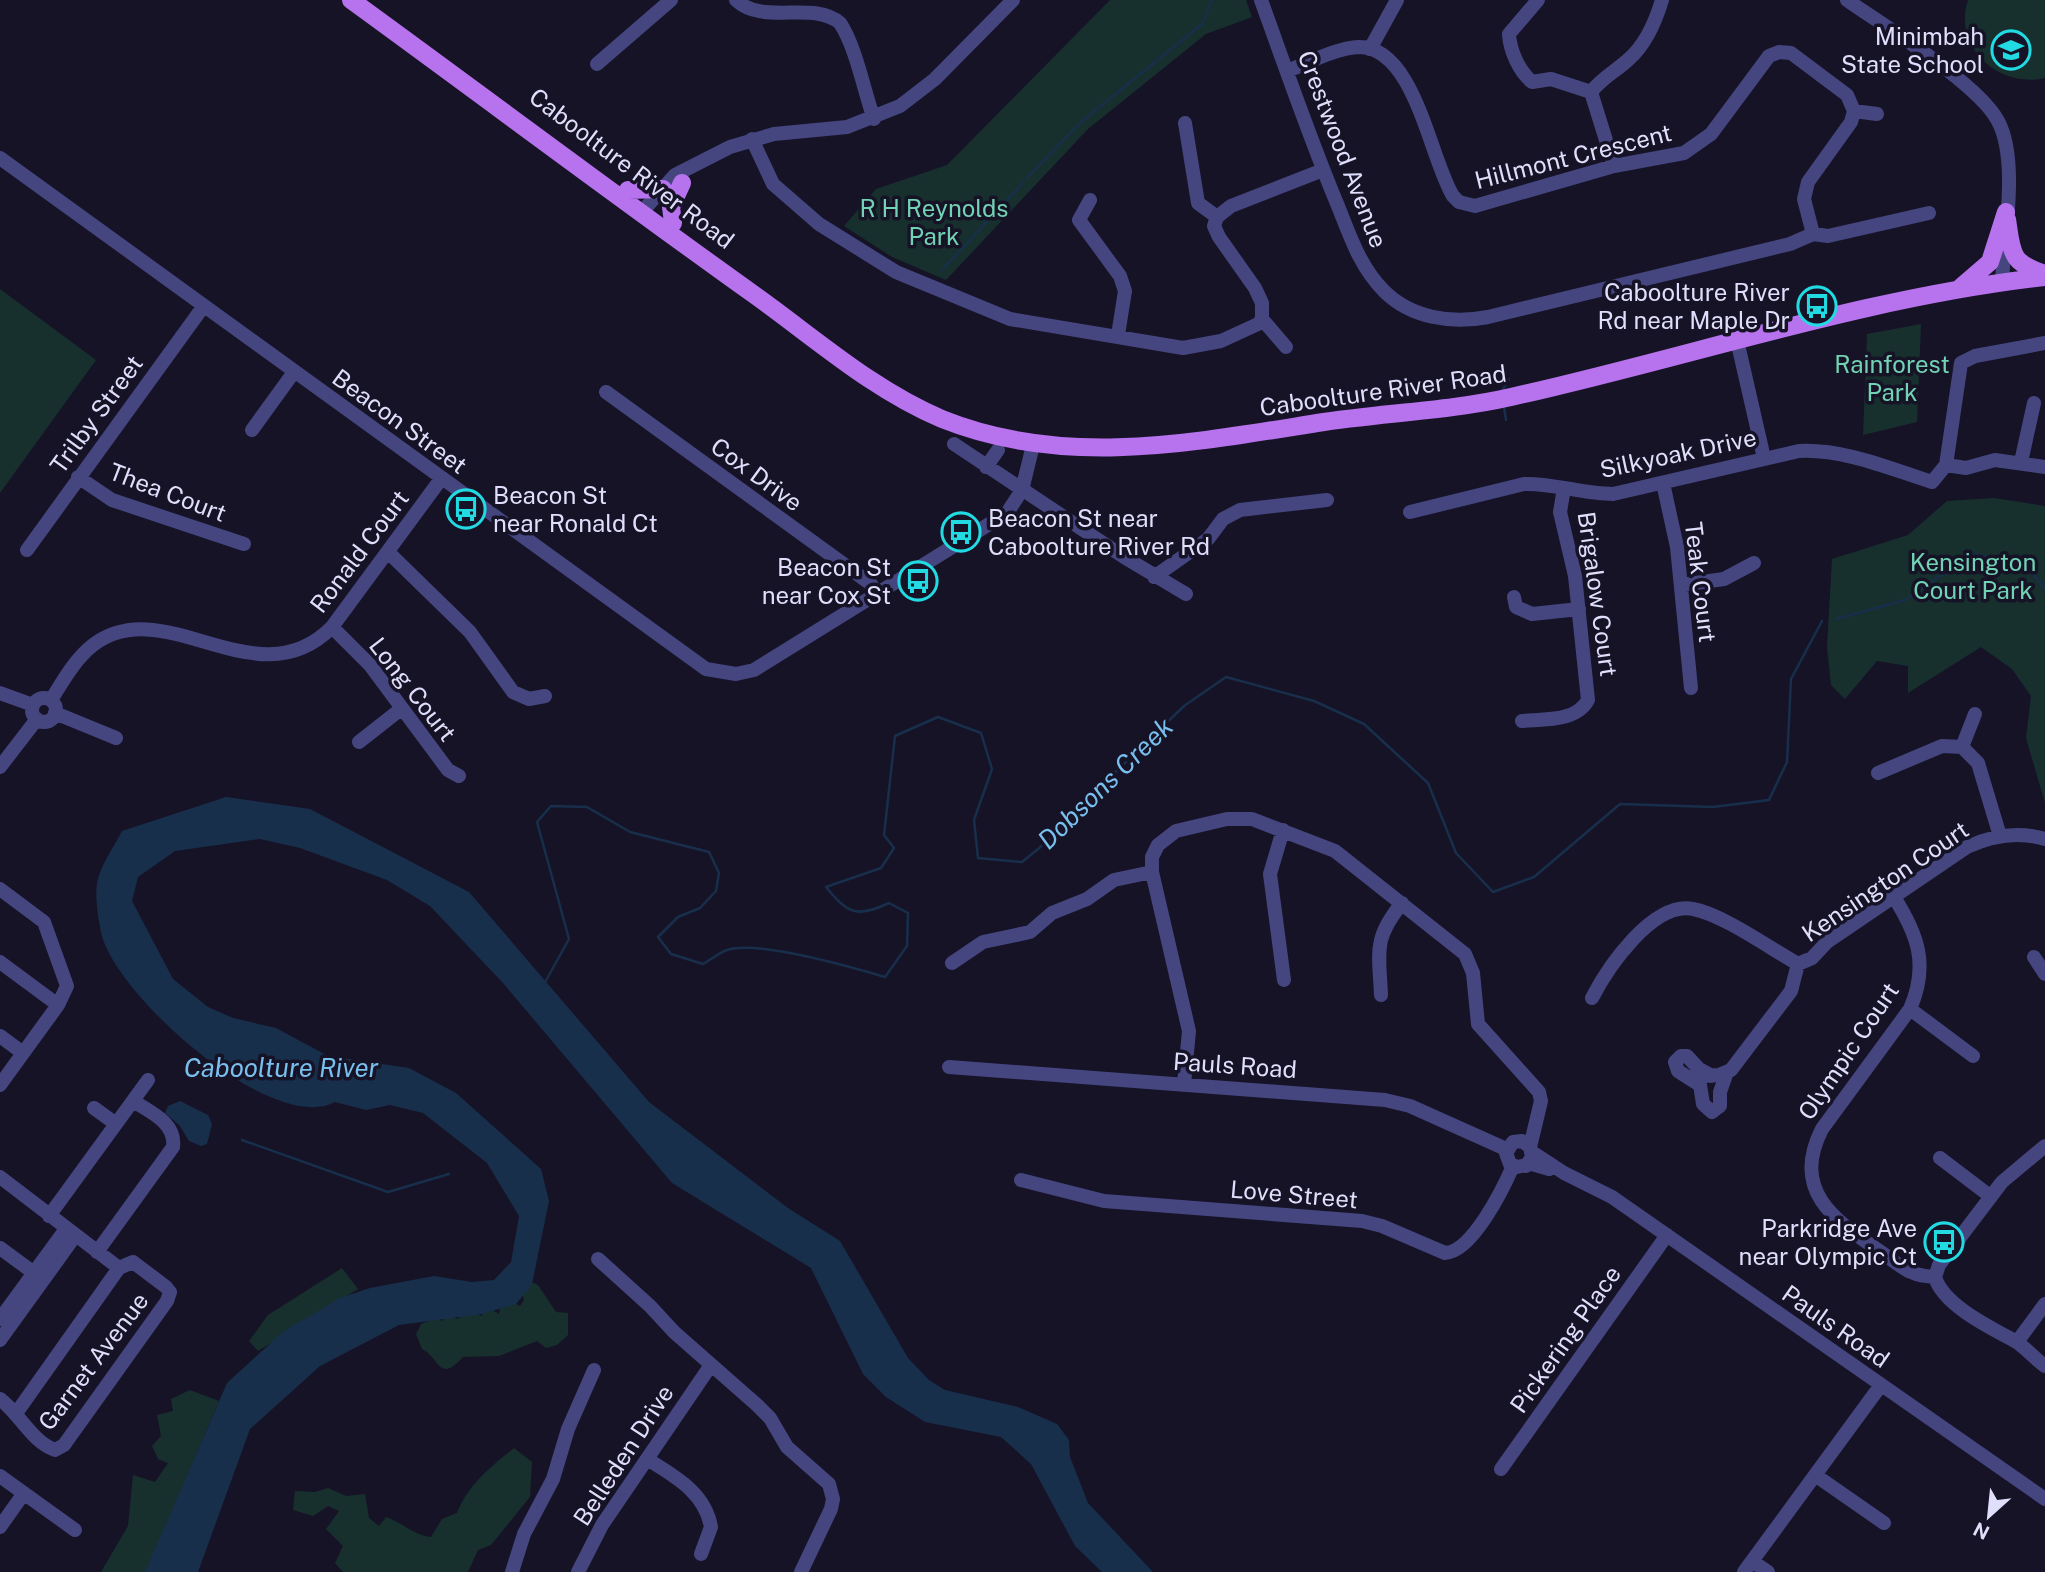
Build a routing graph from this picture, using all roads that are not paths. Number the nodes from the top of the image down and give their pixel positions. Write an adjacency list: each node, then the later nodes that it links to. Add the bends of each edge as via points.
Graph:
1 (351, 0): 13 (main road, Caboolture River Road)
2 (671, 0): 11 (street)
3 (736, 0): 17 (street, via 747,8 807,4 831,13 845,32)
4 (1013, 0): 17 (street, via 924,89)
5 (1261, 0): 12 (street, Crestwood Avenue)
6 (1397, 0): 10 (street)
7 (1538, 0): 14 (street, via 1509,34 1523,75 1532,82 1551,79)
8 (1662, 0): 14 (street, via 1651,29 1631,58 1605,75)
9 (1847, 0): 29 (street, via 1961,82 1993,114 2007,160)
10 (1370, 49): 12 (street, via 1345,50); 22 (street, Hillmont Crescent, via 1383,54 1407,83 1447,187 1460,202 1475,206)
11 (597, 64)
12 (1287, 71): 23 (street, Crestwood Avenue)
13 (473, 88): 26 (main road, Caboolture River Road); 28 (main road, Caboolture River Road)
14 (1591, 92): 22 (street)
15 (1854, 111): 16 (street); 22 (street, Hillmont Crescent, via 1847,95 1791,53 1779,52 1769,56 1699,145 1684,153); 33 (street, via 1808,182 1804,199)
16 (1877, 114)
17 (874, 119): 19 (street, via 833,130)
18 (1185, 123): 31 (street, via 1195,194 1204,210)
19 (752, 139): 21 (street); 40 (street, via 765,171 783,195 871,259 1010,319 1087,334)
20 (0, 158): 38 (street, Beacon Street)
21 (695, 166): 24 (street); 25 (street, via 675,175)
22 (1614, 166)
23 (1323, 170): 31 (street, via 1231,206); 33 (street, Crestwood Avenue, via 1361,262 1372,277 1415,312 1450,321 1502,314 1790,244)
24 (682, 183): 28 (street); 32 (main road, via 672,202)
25 (663, 189): 26 (main road); 28 (street)
26 (628, 190): 28 (main road, Caboolture River Road)
27 (1090, 201): 40 (street, via 1079,220 1120,276 1125,291)
28 (647, 211): 32 (main road, Caboolture River Road); 37 (main road, Caboolture River Road)
29 (2006, 212): 34 (main road, via 2016,260); 35 (street); 36 (main road, via 1990,262)
30 (1929, 213): 33 (street, Crestwood Avenue, via 1828,236)
31 (1217, 217): 39 (street, via 1214,226 1219,237 1262,303)
32 (673, 223): 37 (main road, Caboolture River Road)
33 (1813, 234)
34 (2045, 275): 35 (main road, Caboolture River Road)
35 (2002, 282): 36 (main road, Caboolture River Road)
36 (1955, 291): 41 (main road, Caboolture River Road)
37 (756, 296): 49 (main road, Caboolture River Road, via 887,391 957,424)
38 (203, 307): 44 (street, Beacon Street); 56 (street, Trilby Street)
39 (1262, 319): 40 (street, via 1221,341 1183,348); 43 (street)
40 (1118, 335)
41 (1737, 340): 49 (main road, Caboolture River Road, via 1506,398 1209,440 1092,450); 51 (street)
42 (2045, 343): 53 (street, via 1975,356 1961,363)
43 (1286, 347)
44 (294, 372): 47 (street); 57 (street, Beacon Street)
45 (606, 392): 70 (street, Cox Drive, via 871,584)
46 (2034, 402): 52 (street)
47 (252, 429)
48 (954, 444): 54 (street)
49 (1033, 445): 60 (street, Beacon Street)
50 (998, 450): 54 (street)
51 (1765, 458): 53 (street, Silkyoak Drive, via 1822,450 1932,482); 58 (street, Silkyoak Drive)
52 (2021, 462): 53 (street, via 1987,461 1966,468); 55 (street)
53 (1946, 465)
54 (986, 467): 60 (street)
55 (2045, 467)
56 (78, 477): 63 (street, Thea Court, via 112,500); 64 (street, Trilby Street)
57 (441, 479): 65 (street, Ronald Court); 70 (street, Beacon Street, via 688,659 713,671 736,674 754,670)
58 (1663, 483): 59 (street, Silkyoak Drive, via 1614,494); 68 (street, Teak Court)
59 (1564, 488): 62 (street, Silkyoak Drive, via 1524,484); 72 (street, Brigalow Court, via 1560,512)
60 (1022, 490): 67 (street); 70 (street, Beacon Street, via 1007,513)
61 (1327, 500): 67 (street, via 1240,510)
62 (1410, 512)
63 (244, 544)
64 (27, 550)
65 (388, 552): 73 (street, Ronald Court); 76 (street, via 470,632 513,692 529,699)
66 (1754, 563): 68 (street, via 1724,579)
67 (1154, 577): 69 (street)
68 (1681, 584): 74 (street, Teak Court)
69 (1186, 594)
70 (877, 595)
71 (1514, 597): 72 (street, via 1521,612)
72 (1578, 609): 81 (street, Brigalow Court, via 1588,692 1585,706 1571,715)
73 (332, 627): 77 (street, Ronald Court, via 308,646 266,656 159,632 114,634 86,651); 78 (street, Long Court, via 370,665)
74 (1691, 688)
75 (0, 693): 79 (street)
76 (545, 696)
77 (53, 707): 79 (street, via 46,721); 79 (street, via 41,698); 82 (street)
78 (401, 709): 83 (street); 87 (street, Long Court, via 447,770)
79 (35, 712): 85 (street)
80 (1975, 714): 84 (street)
81 (1522, 721)
82 (116, 738)
83 (359, 742)
84 (1962, 747): 86 (street, via 1942,746); 89 (street, via 1978,763)
85 (0, 767)
86 (1878, 773)
87 (459, 776)
88 (1283, 830): 91 (street, via 1241,818 1176,831 1158,845); 94 (street, via 1335,851); 100 (street, via 1270,874)
89 (2000, 836): 90 (street, Kensington Court); 93 (street, Kensington Court, via 1967,847)
90 (2045, 839)
91 (1152, 872): 97 (street, via 1114,880 1087,899 1052,913 1030,932 983,942); 112 (street, via 1189,1031)
92 (0, 889): 103 (street, via 44,922 67,986)
93 (1894, 897): 98 (street, Kensington Court); 104 (street, Olympic Court, via 1910,923 1921,957)
94 (1402, 902): 101 (street, via 1384,924 1379,939); 118 (street, Love Street, via 1465,954 1473,973 1478,1024 1534,1084 1541,1101)
95 (2034, 957): 99 (street)
96 (0, 962): 103 (street)
97 (952, 963)
98 (1798, 964): 102 (street, via 1757,938 1699,911 1679,908 1630,942); 109 (street, Kensington Court, via 1791,991 1736,1065)
99 (2045, 974)
100 (1283, 980)
101 (1381, 995)
102 (1592, 998)
103 (58, 1004): 106 (street)
104 (1910, 1009): 107 (street); 131 (street, Olympic Court, via 1822,1129 1814,1145 1812,1180 1826,1211 1840,1223 1911,1275)
105 (0, 1036): 106 (street)
106 (23, 1053): 113 (street)
107 (1973, 1056)
108 (950, 1067): 112 (street, Pauls Road)
109 (1719, 1074): 110 (street); 110 (street, Kensington Court, via 1699,1069 1687,1056 1677,1058 1678,1071); 110 (street, Kensington Court, via 1720,1106 1712,1112 1705,1108 1700,1085)
110 (1691, 1077)
111 (148, 1080): 114 (street)
112 (1184, 1084): 118 (street, Pauls Road, via 1385,1100 1410,1106)
113 (0, 1085)
114 (133, 1101): 116 (street); 127 (street, via 169,1127 173,1147)
115 (94, 1108): 116 (street)
116 (116, 1124): 123 (street)
117 (2045, 1146): 122 (street)
118 (1521, 1154): 121 (street, Love Street, via 1500,1195 1463,1247 1445,1253 1362,1221 1104,1201); 125 (street, Pauls Road, via 1612,1197)
119 (1940, 1158): 122 (street)
120 (0, 1177): 123 (street)
121 (1021, 1181)
122 (1990, 1196): 131 (street)
123 (50, 1216): 124 (street)
124 (71, 1232): 127 (street); 130 (street); 134 (street)
125 (1667, 1235): 139 (street, Pauls Road); 143 (street, Pickering Place)
126 (0, 1248): 130 (street)
127 (97, 1252): 129 (street)
128 (598, 1259): 136 (street)
129 (126, 1265): 141 (street); 141 (street, Garnet Avenue, via 166,1287 170,1292 167,1301 64,1445 55,1450 47,1447)
130 (34, 1273): 133 (street)
131 (1935, 1277): 135 (street, via 1945,1297)
132 (2045, 1304): 135 (street)
133 (0, 1319)
134 (0, 1340)
135 (2017, 1342): 137 (street)
136 (711, 1364): 142 (street, Belleden Drive); 155 (street, via 769,1418 787,1447 829,1485 831,1508)
137 (2045, 1366)
138 (594, 1370): 153 (street, via 568,1429 554,1479 524,1534)
139 (1881, 1385): 144 (street); 147 (street, Pauls Road)
140 (0, 1399): 141 (street)
141 (17, 1412)
142 (647, 1459): 151 (street, via 692,1490 704,1507 711,1531); 154 (street, Belleden Drive, via 602,1525)
143 (1501, 1469)
144 (1815, 1475): 148 (street); 152 (street)
145 (0, 1476): 146 (street)
146 (24, 1493): 149 (street); 150 (street)
147 (2045, 1499)
148 (1884, 1523)
149 (0, 1527)
150 (75, 1530)
151 (701, 1554)
152 (1748, 1566): 156 (street)
153 (512, 1572)
154 (578, 1572)
155 (801, 1572)
156 (1768, 1572)

